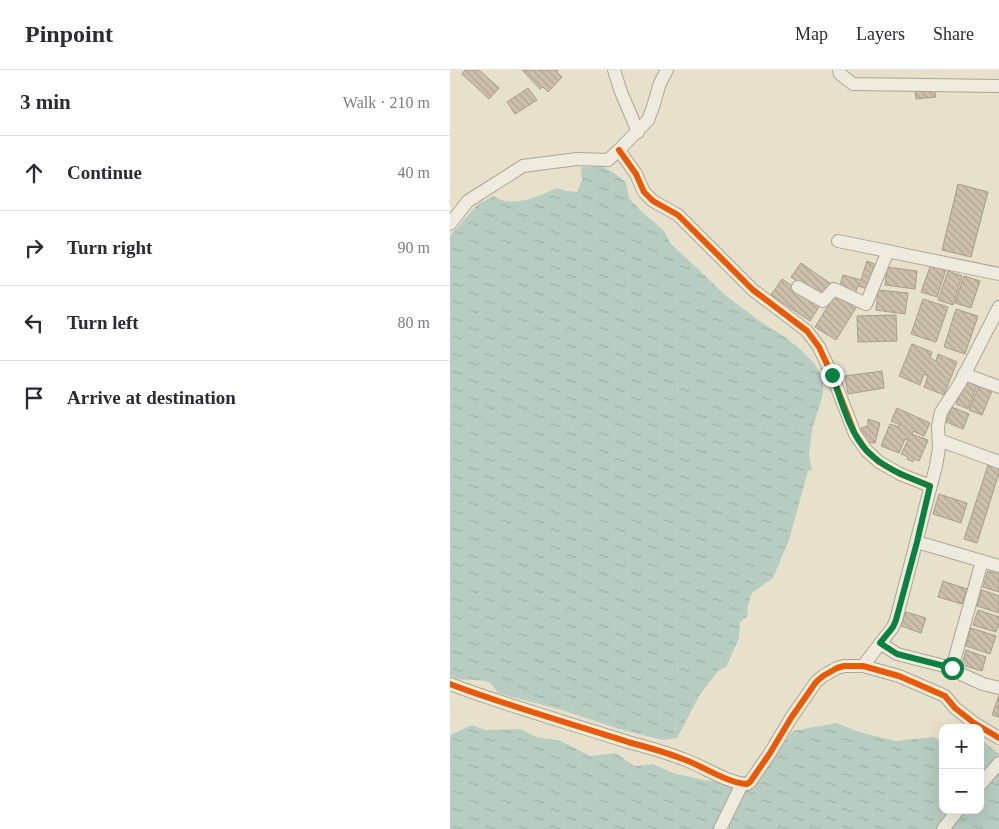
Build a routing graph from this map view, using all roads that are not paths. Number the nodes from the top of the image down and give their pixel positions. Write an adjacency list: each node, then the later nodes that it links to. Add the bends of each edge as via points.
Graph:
1 (614, 70): 7 (street)
2 (667, 70): 7 (street, via 648,120)
3 (839, 70): 5 (street)
4 (856, 70): 5 (street)
5 (853, 84): 6 (street)
6 (999, 86)
7 (638, 132): 8 (street)
8 (619, 150): 9 (street, via 608,160 577,159 522,166 468,201); 19 (street, via 653,201 678,215 752,290 807,331 819,347 855,434 866,450 900,474)
9 (450, 224)
10 (838, 241): 11 (street)
11 (888, 251): 12 (street); 13 (street, via 866,304 834,289 823,301)
12 (999, 274)
13 (798, 286)
14 (998, 311): 15 (street)
15 (964, 374): 16 (street); 17 (street, via 941,412)
16 (999, 387)
17 (939, 440): 18 (street); 19 (street)
18 (999, 462)
19 (930, 486): 20 (street)
20 (917, 542): 21 (street); 23 (street, via 896,620)
21 (982, 561): 22 (street); 25 (street)
22 (999, 566)
23 (880, 643): 24 (street); 25 (street, via 897,654)
24 (863, 666): 28 (street, via 899,676 945,696 974,723); 31 (street, via 837,668 816,682 750,782)
25 (952, 668): 27 (street, via 983,684)
26 (450, 684): 31 (street, via 685,759)
27 (999, 688)
28 (999, 738)
29 (999, 762): 30 (street)
30 (984, 779)
31 (742, 784): 33 (street)
32 (955, 814): 34 (street)
33 (720, 829)
34 (943, 829)

